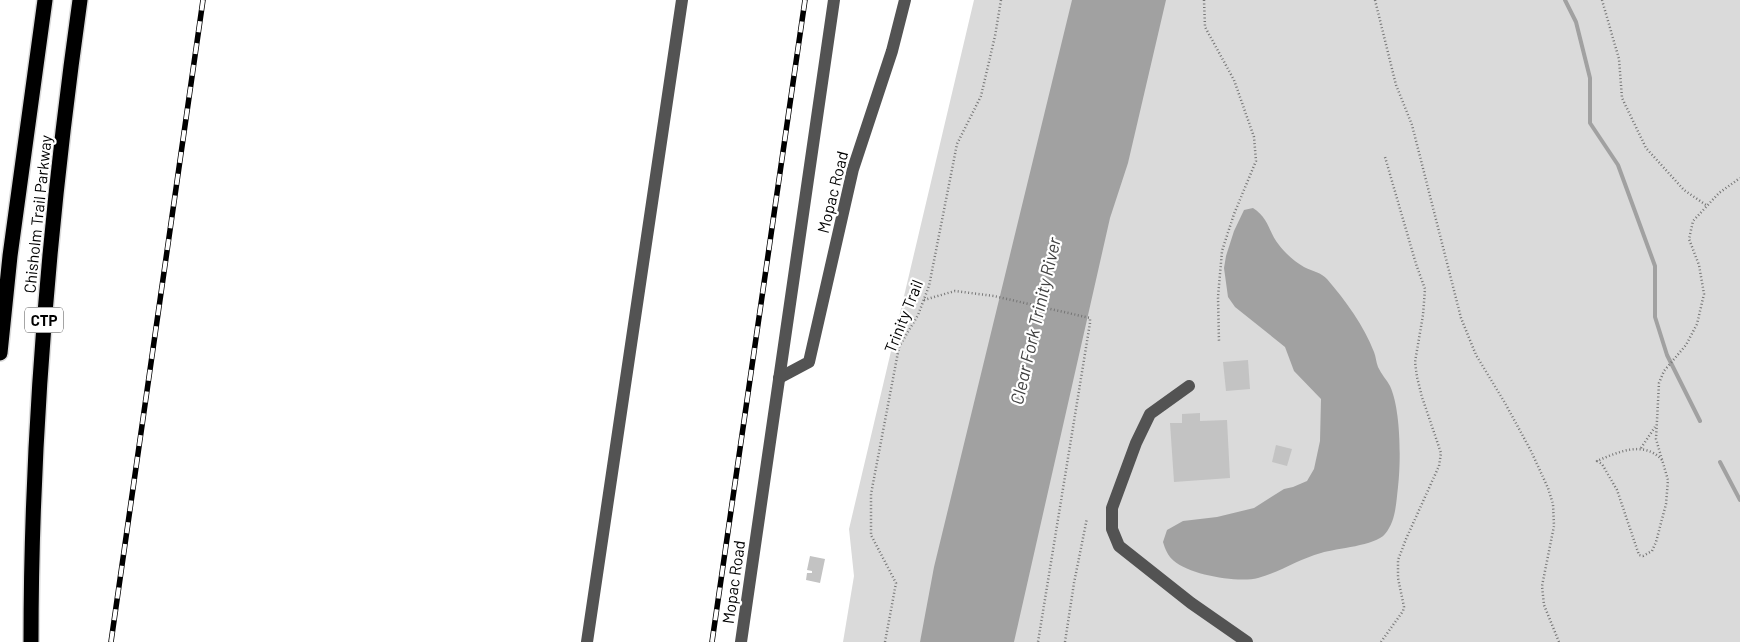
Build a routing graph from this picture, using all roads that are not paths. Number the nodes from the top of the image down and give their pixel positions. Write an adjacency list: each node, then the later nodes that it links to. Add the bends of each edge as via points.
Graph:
1 (45, 0): 6 (highway, Chisholm Trail Parkway / CTP)
2 (80, 0): 9 (highway, Chisholm Trail Parkway / CTP, via 56,187 44,317)
3 (682, 0): 10 (lane)
4 (834, 0): 7 (lane, Mopac Road)
5 (905, 0): 7 (lane, Mopac Road, via 853,169 809,362)
6 (0, 353)
7 (779, 378): 11 (lane, Mopac Road)
8 (1189, 386): 12 (lane, via 1150,414 1112,508 1112,529 1119,546 1191,603)
9 (31, 642)
10 (587, 642)
11 (741, 642)
12 (1248, 642)

